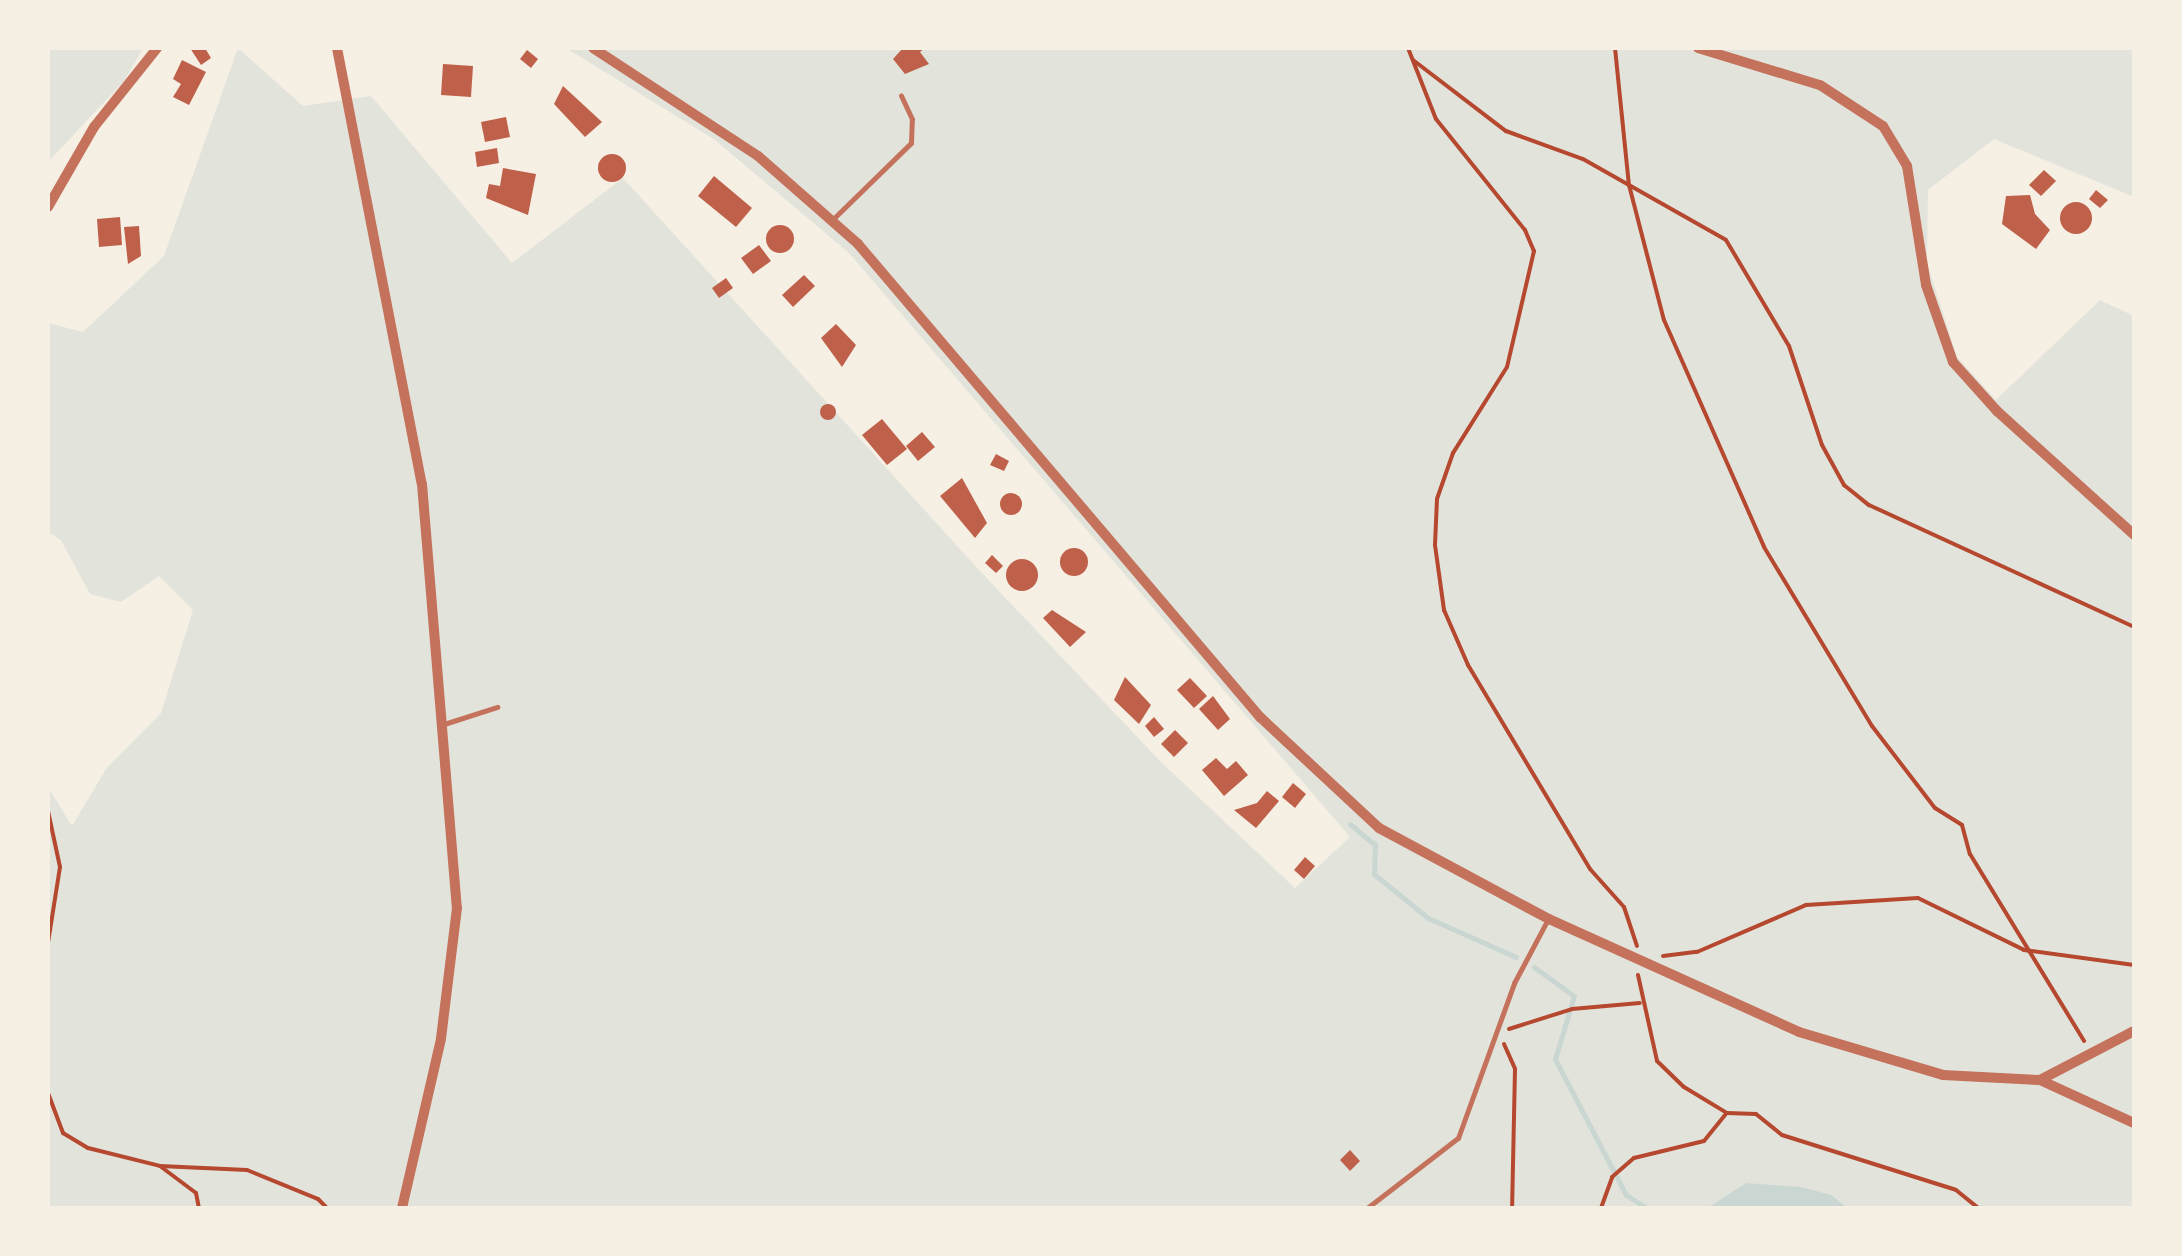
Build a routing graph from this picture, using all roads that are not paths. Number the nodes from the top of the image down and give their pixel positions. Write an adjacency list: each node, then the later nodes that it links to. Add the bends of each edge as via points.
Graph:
1 (158, 48): 6 (street, via 94,127)
2 (338, 48): 10 (street, via 417,449)
3 (593, 48): 7 (street, via 758,156)
4 (1698, 48): 8 (street, via 1820,85 1883,126 1907,166 1926,285 1953,362 1997,412)
5 (901, 95): 7 (lane, via 912,119 911,144)
6 (48, 207)
7 (833, 220): 11 (street, via 1294,755 1411,849)
8 (2134, 535)
9 (497, 706): 10 (lane)
10 (444, 724): 15 (street, via 454,951 433,1084)
11 (1549, 919): 13 (street, via 1799,1032 1943,1075); 16 (lane, via 1514,983 1458,1138)
12 (2134, 1031): 13 (street)
13 (2040, 1080): 14 (street)
14 (2134, 1123)
15 (402, 1208)
16 (1367, 1208)

